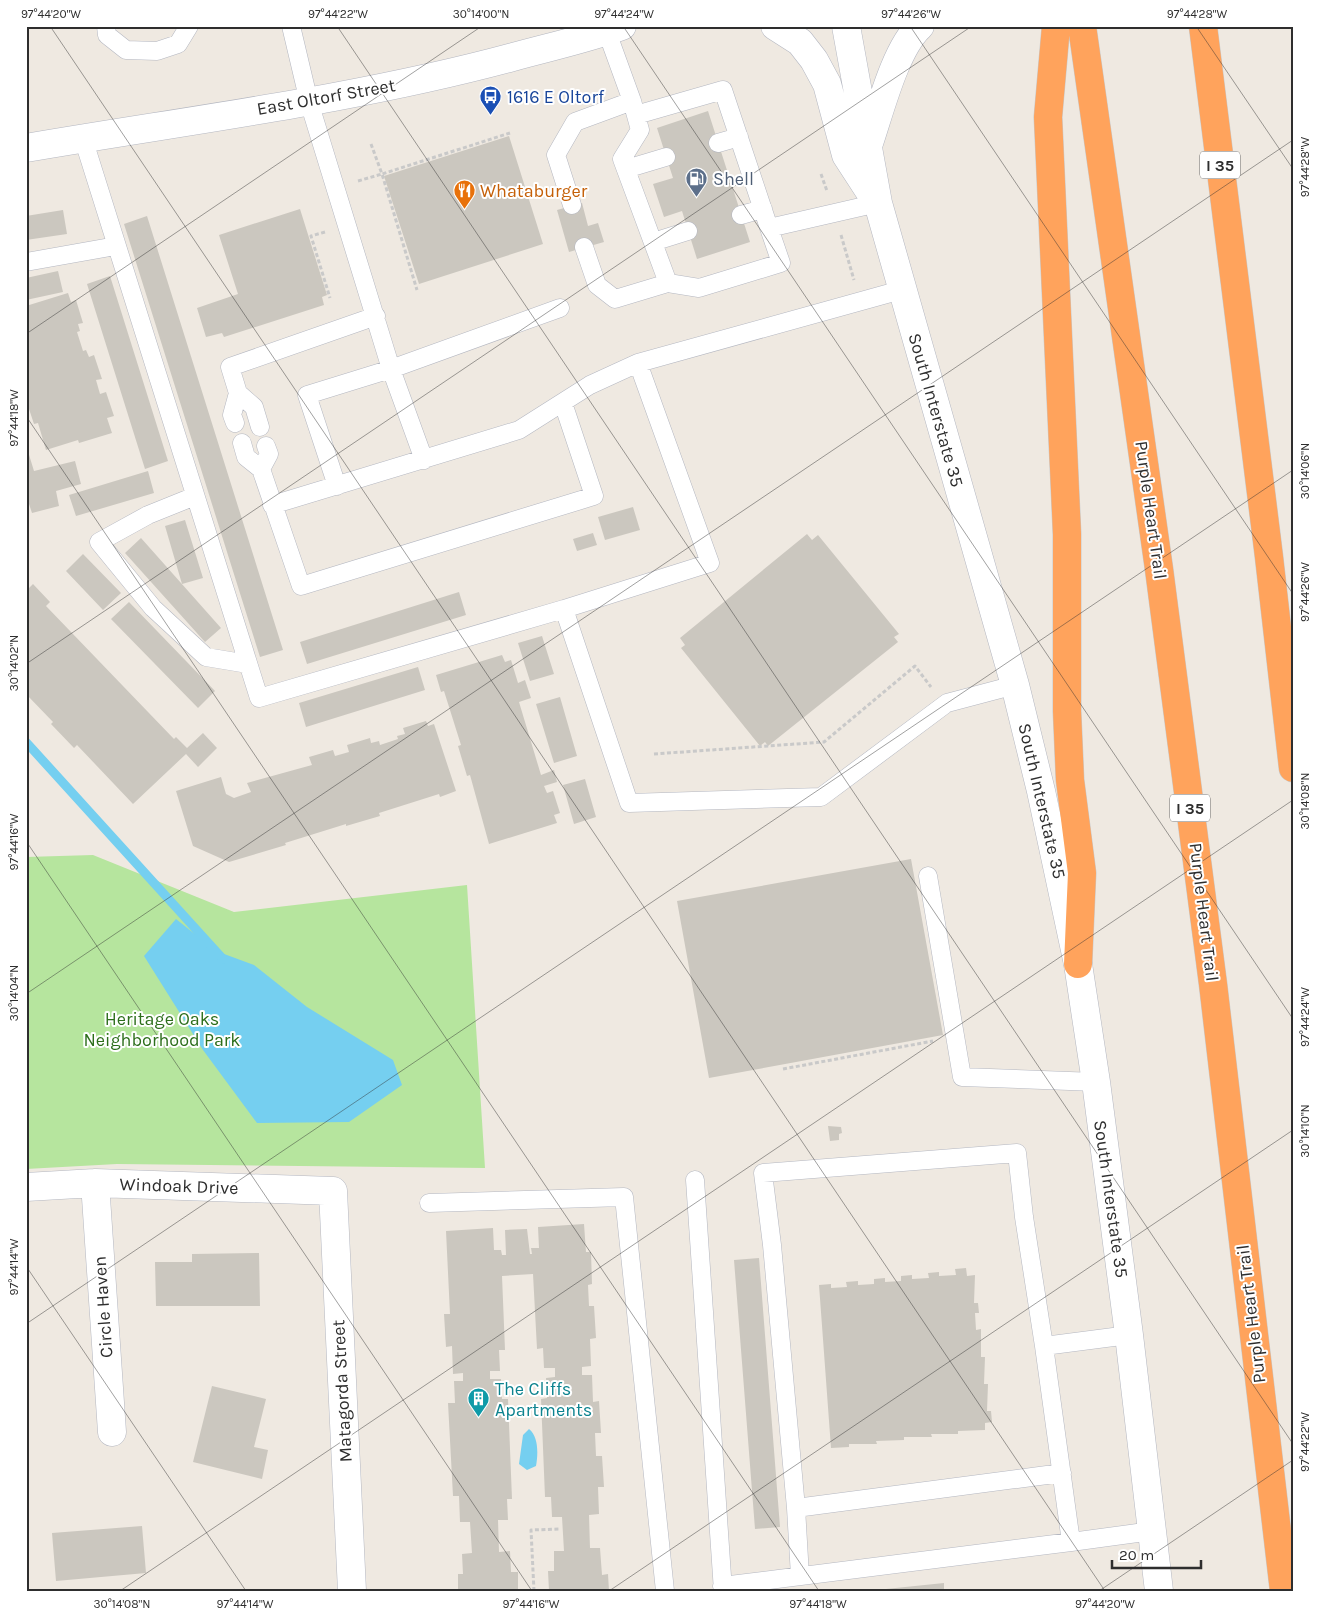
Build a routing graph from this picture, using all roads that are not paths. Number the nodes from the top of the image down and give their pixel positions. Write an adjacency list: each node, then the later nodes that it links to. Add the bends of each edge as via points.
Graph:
1 (106, 26): 2 (lane, via 107,35 126,50 157,51 178,44)
2 (189, 26)
3 (291, 26): 11 (lane)
4 (775, 26): 20 (main road, via 800,42 814,60 826,84 846,155)
5 (846, 26): 16 (main road, South Interstate 35)
6 (920, 26): 16 (main road, via 896,63)
7 (1056, 26): 52 (highway, via 1048,116 1067,534 1068,740 1082,874)
8 (1082, 26): 71 (highway, Purple Heart Trail / I 35, via 1213,984)
9 (1203, 26): 50 (highway, I 35)
10 (614, 29): 11 (main road, East Oltorf Street, via 455,72); 12 (lane)
11 (309, 102): 14 (main road, East Oltorf Street); 33 (lane)
12 (634, 108): 13 (lane, via 723,90); 19 (lane, via 640,130 622,159); 21 (lane, via 575,122 556,155)
13 (738, 137): 15 (lane); 22 (lane)
14 (83, 138): 17 (main road, East Oltorf Street); 27 (lane)
15 (718, 143)
16 (868, 146): 20 (main road, South Interstate 35)
17 (26, 148)
18 (666, 157): 19 (lane)
19 (626, 169): 26 (lane)
20 (878, 203): 24 (lane); 31 (main road, South Interstate 35)
21 (572, 205)
22 (763, 209): 23 (lane); 24 (lane)
23 (741, 215)
24 (769, 228): 30 (lane, via 781,263 699,288)
25 (688, 231): 26 (lane)
26 (653, 242): 30 (lane)
27 (116, 246): 29 (lane); 45 (lane)
28 (584, 247): 30 (lane, via 597,285 615,300)
29 (26, 262)
30 (668, 283)
31 (901, 290): 34 (lane); 49 (main road, South Interstate 35)
32 (560, 308): 35 (lane)
33 (376, 316): 35 (lane); 36 (lane, via 230,367)
34 (638, 363): 37 (lane, via 590,385); 47 (lane, via 710,563)
35 (391, 369): 42 (lane); 44 (lane, via 307,394)
36 (238, 393): 38 (lane, via 232,415); 39 (lane, via 254,407)
37 (562, 403): 42 (lane, via 519,430); 46 (lane, via 594,496 301,586)
38 (235, 423)
39 (260, 426)
40 (242, 443): 43 (lane, via 246,458)
41 (266, 446): 43 (lane, via 269,454)
42 (424, 460): 44 (lane)
43 (261, 469): 46 (lane)
44 (337, 486): 46 (lane)
45 (195, 496): 48 (lane); 48 (lane, via 148,515 99,542 154,608 206,657)
46 (272, 505)
47 (564, 609): 48 (lane, via 259,698); 49 (lane, via 629,803 822,797 945,705)
48 (248, 664)
49 (1015, 685): 52 (main road, South Interstate 35)
50 (1293, 768)
51 (928, 876): 53 (lane, via 962,1077)
52 (1078, 964): 53 (main road, South Interstate 35)
53 (1096, 1082): 59 (main road, South Interstate 35)
54 (695, 1180): 67 (lane)
55 (95, 1183): 56 (main road, Windoak Drive); 57 (main road, Windoak Drive); 61 (main road, Circle Haven)
56 (26, 1187)
57 (332, 1190): 69 (main road, Matagorda Street)
58 (429, 1203): 70 (lane, via 624,1197)
59 (1129, 1335): 60 (lane); 64 (main road, South Interstate 35)
60 (1044, 1346): 62 (lane); 63 (lane, via 1017,1153 763,1173)
61 (112, 1432)
62 (1062, 1473): 63 (lane); 65 (lane)
63 (796, 1508): 66 (lane)
64 (1152, 1531): 65 (lane); 68 (main road, South Interstate 35)
65 (1071, 1542): 66 (lane)
66 (800, 1576): 67 (lane)
67 (722, 1589)
68 (1153, 1590)
69 (352, 1591)
70 (664, 1591)
71 (1284, 1591)

